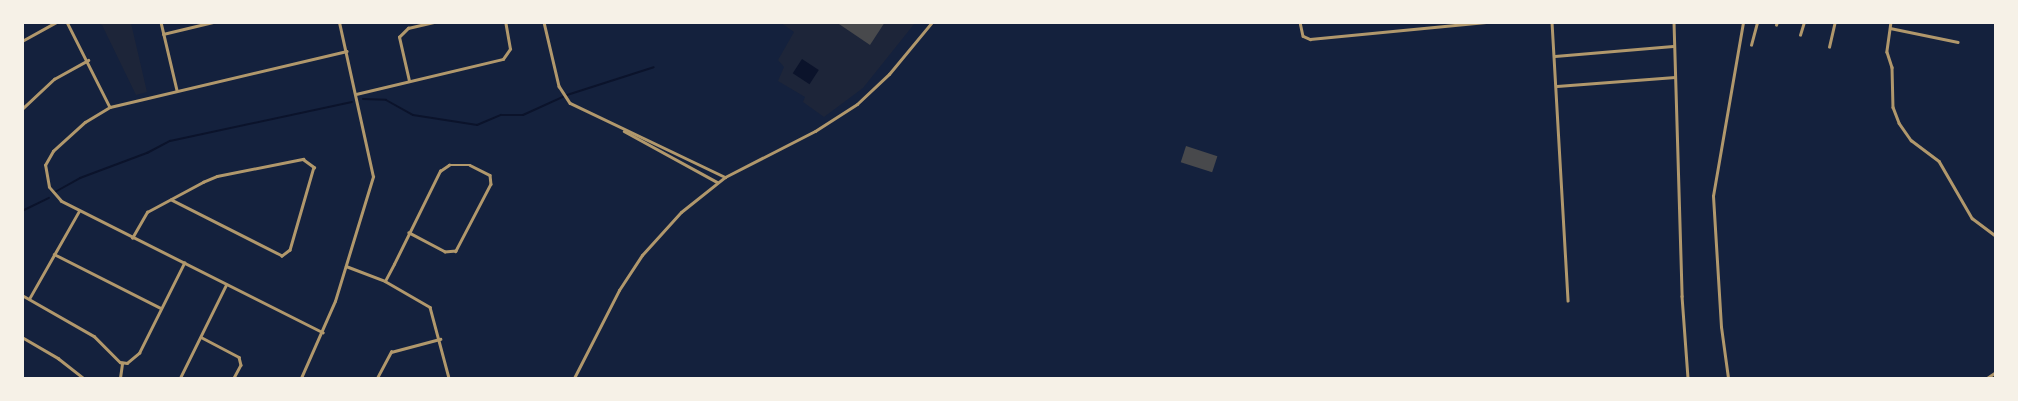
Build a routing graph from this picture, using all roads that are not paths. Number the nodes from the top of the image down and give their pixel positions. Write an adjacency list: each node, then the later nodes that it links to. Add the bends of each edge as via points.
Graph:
1 (56, 22): 24 (street)
2 (67, 22): 31 (street)
3 (161, 22): 22 (street)
4 (213, 22): 22 (street)
5 (339, 22): 29 (street)
6 (433, 22): 33 (street, via 408,28 399,37)
7 (505, 22): 33 (street, via 510,49 503,59)
8 (544, 22): 39 (street, via 562,96 577,108)
9 (932, 22): 40 (street, via 896,67 856,104 815,131)
10 (1300, 22): 20 (street, via 1303,36 1310,39)
11 (1437, 22): 20 (street)
12 (1488, 22): 20 (street)
13 (1552, 22): 30 (street)
14 (1674, 22): 27 (street)
15 (1742, 22): 71 (street, via 1713,196 1721,327)
16 (1757, 22): 26 (street)
17 (1804, 22): 23 (street)
18 (1835, 22): 28 (street)
19 (1891, 22): 21 (street)
20 (1438, 27)
21 (1890, 28): 25 (street); 45 (street, via 1887,57 1892,67 1893,106 1899,123 1911,140 1939,160 1972,218)
22 (163, 34): 35 (street)
23 (1800, 35)
24 (22, 41)
25 (1958, 42)
26 (1751, 45)
27 (1674, 46): 30 (street); 32 (street)
28 (1829, 47)
29 (346, 51): 35 (street); 36 (street)
30 (1555, 56): 34 (street)
31 (88, 60): 37 (street); 38 (street, via 54,78)
32 (1675, 76): 34 (street); 70 (street)
33 (409, 81): 36 (street)
34 (1557, 86): 54 (street)
35 (177, 90): 37 (street)
36 (356, 94): 49 (street, via 373,177)
37 (110, 106): 43 (street, via 85,122 53,151 45,165 53,195)
38 (22, 109)
39 (623, 130): 40 (street, via 674,150); 41 (street)
40 (725, 177): 41 (street)
41 (717, 182): 69 (street, via 681,212 642,255 619,290)
42 (171, 200): 42 (street, via 218,176 303,159 314,165 290,248 284,255 265,249); 46 (street, via 148,212)
43 (79, 210): 46 (street); 47 (street)
44 (409, 233): 44 (street, via 443,168 470,165 490,175 491,184 456,251 445,252); 50 (street)
45 (1996, 234)
46 (132, 238): 48 (street)
47 (54, 254): 53 (street); 55 (street)
48 (184, 263): 51 (street); 55 (street)
49 (346, 266): 50 (street); 56 (street)
50 (385, 281): 59 (street, via 430,307)
51 (226, 285): 56 (street); 57 (street)
52 (22, 295): 53 (street)
53 (29, 299): 60 (street, via 94,336)
54 (1568, 301)
55 (161, 308): 60 (street, via 135,359)
56 (323, 333): 66 (street)
57 (201, 336): 64 (street); 65 (street, via 239,357 241,365)
58 (22, 337): 62 (street)
59 (440, 339): 67 (street, via 391,352); 68 (street)
60 (122, 363): 63 (street)
61 (1996, 372): 72 (street)
62 (84, 378)
63 (120, 378)
64 (180, 378)
65 (234, 378)
66 (301, 378)
67 (377, 378)
68 (449, 378)
69 (574, 378)
70 (1688, 378)
71 (1728, 378)
72 (1988, 378)

